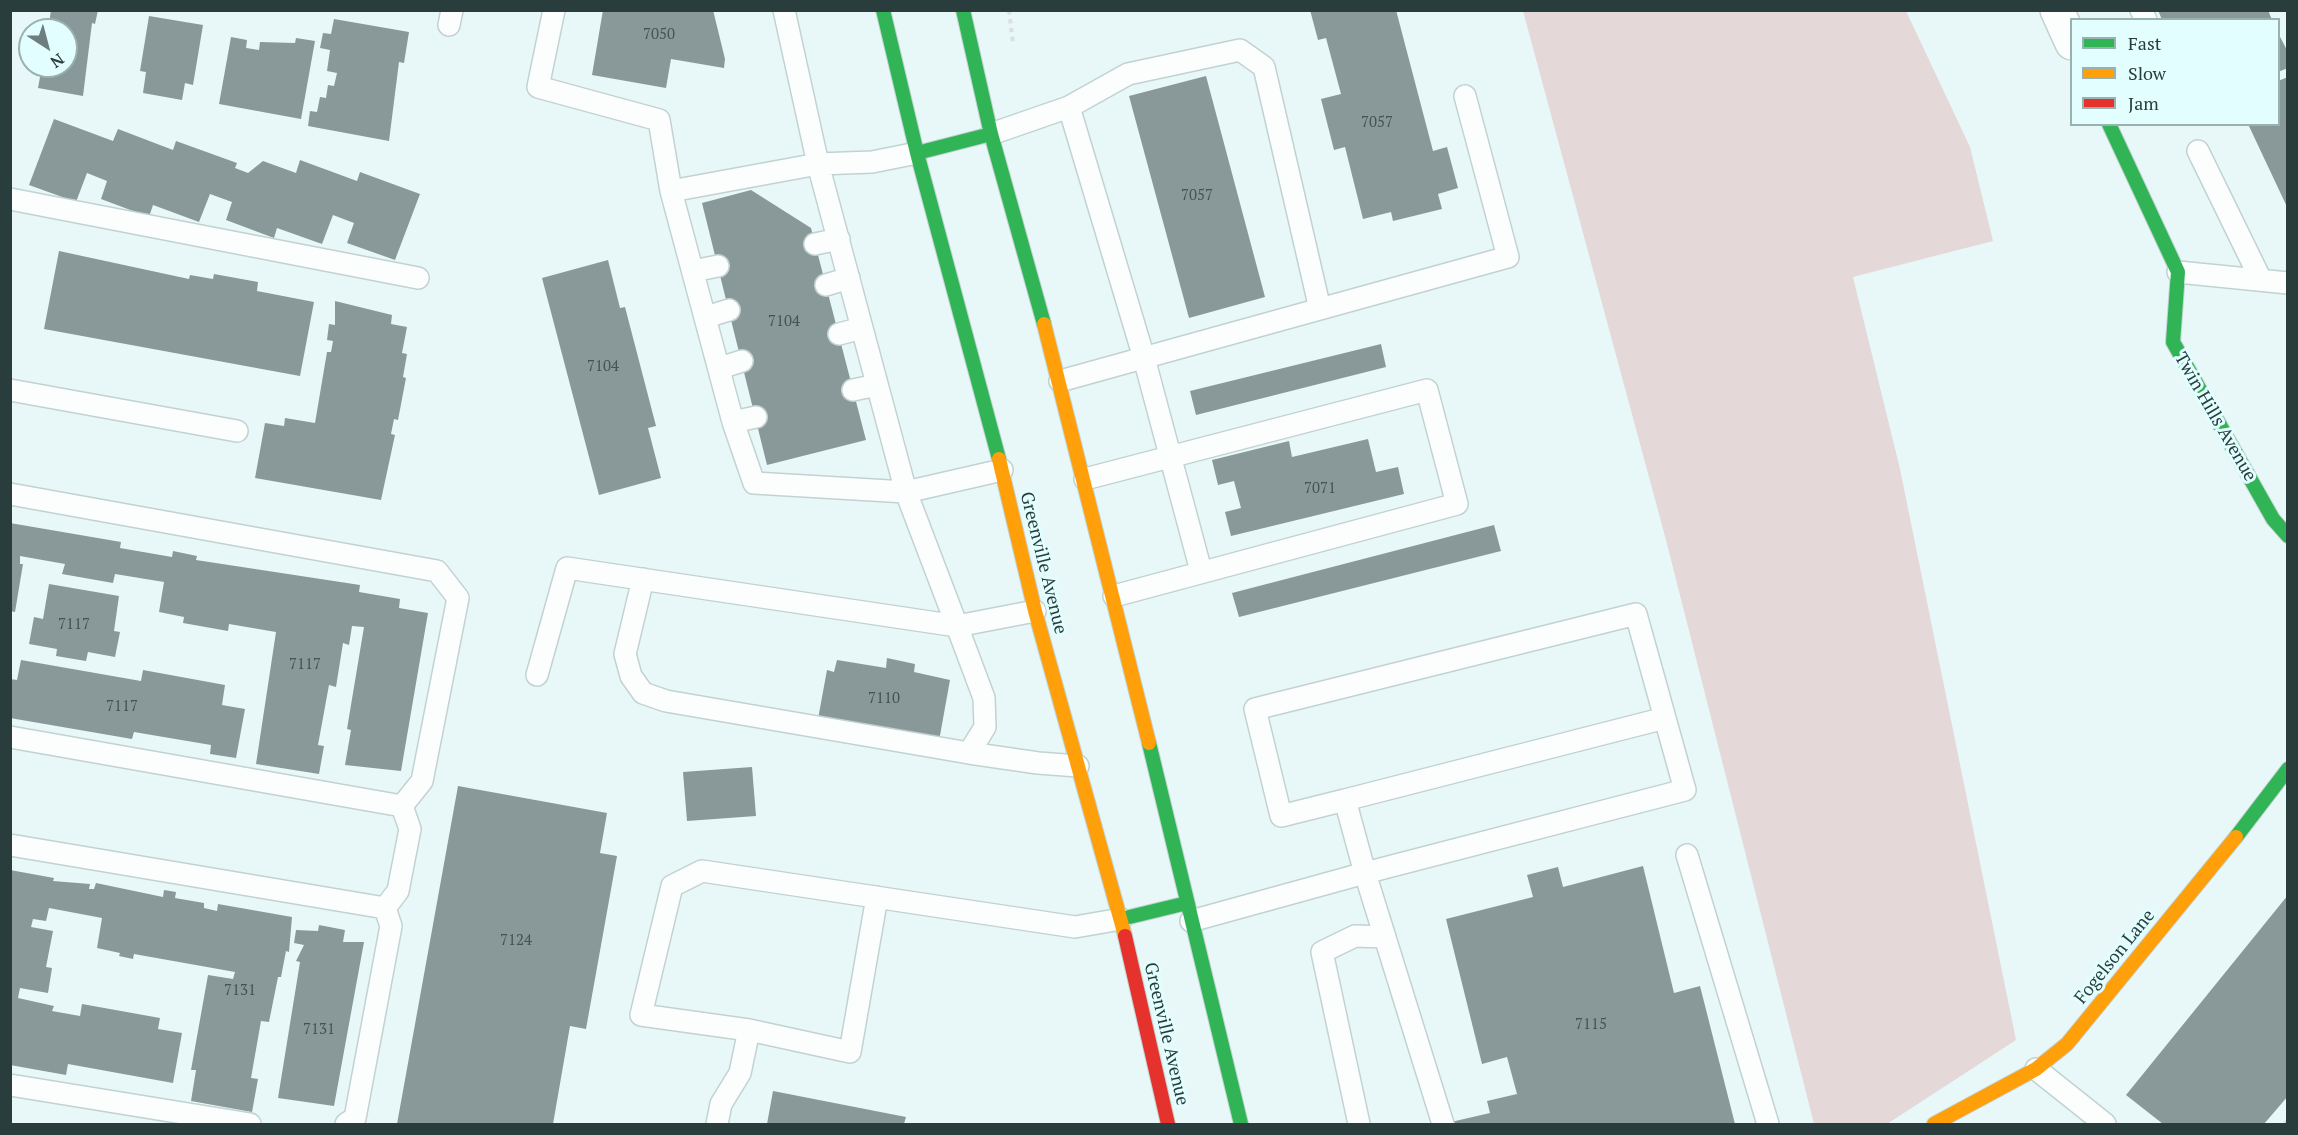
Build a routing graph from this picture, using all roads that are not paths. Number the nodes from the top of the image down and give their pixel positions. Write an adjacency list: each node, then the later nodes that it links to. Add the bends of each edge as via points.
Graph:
1 (554, 10): 14 (lane, via 538,87 659,120)
2 (784, 10): 13 (lane)
3 (883, 10): 12 (main road, Greenville Avenue)
4 (963, 10): 10 (main road)
5 (2057, 10): 6 (street)
6 (2070, 39)
7 (1466, 96): 26 (lane, via 1508,257)
8 (1069, 107): 10 (lane); 26 (lane, via 1128,74 1240,50 1264,67); 31 (lane)
9 (2110, 126): 20 (main road, Twin Hills Avenue)
10 (991, 134): 12 (main road); 34 (main road)
11 (2198, 151): 23 (lane)
12 (917, 153): 13 (lane, via 872,162); 42 (main road, Greenville Avenue)
13 (818, 164): 14 (lane); 16 (lane)
14 (671, 191): 19 (lane)
15 (10, 199): 21 (lane)
16 (839, 239): 17 (lane); 22 (lane)
17 (815, 244)
18 (718, 266): 19 (lane)
19 (693, 271): 28 (lane)
20 (2178, 272): 23 (lane); 46 (main road, Twin Hills Avenue, via 2173,342 2273,519)
21 (418, 278)
22 (849, 278): 25 (lane); 29 (lane)
23 (2261, 280): 24 (lane)
24 (2288, 283)
25 (826, 285)
26 (1320, 309): 31 (lane)
27 (729, 310): 28 (lane)
28 (706, 317): 33 (lane)
29 (862, 328): 30 (lane); 35 (lane)
30 (838, 334)
31 (1144, 358): 34 (lane); 41 (lane)
32 (742, 361): 33 (lane)
33 (720, 368): 39 (lane)
34 (1060, 381): 43 (main road)
35 (877, 385): 37 (lane); 44 (lane)
36 (10, 390): 40 (lane)
37 (853, 390)
38 (756, 417): 39 (lane)
39 (733, 422): 44 (lane, via 754,483)
40 (237, 431)
41 (1171, 456): 43 (lane); 47 (lane); 47 (lane, via 1427,390 1457,504)
42 (1002, 470): 44 (lane); 50 (main road, Greenville Avenue)
43 (1085, 479): 49 (main road)
44 (906, 492): 51 (lane)
45 (10, 494): 59 (lane, via 437,571 458,598 422,781)
46 (2288, 536)
47 (1201, 571): 49 (lane)
48 (643, 579): 51 (lane); 52 (lane, via 567,568); 55 (lane, via 626,654 631,676 643,693 666,701)
49 (1114, 596): 65 (main road)
50 (1035, 611): 51 (lane); 56 (main road, Greenville Avenue)
51 (957, 626): 55 (lane, via 984,698 986,727)
52 (537, 675)
53 (1665, 718): 58 (lane); 58 (lane, via 1636,614 1255,709 1281,816); 62 (lane, via 1685,790)
54 (10, 737): 59 (lane)
55 (969, 753): 56 (lane)
56 (1078, 766): 66 (main road, Greenville Avenue)
57 (2288, 769): 69 (main road, Fogelson Lane, via 2081,1028)
58 (1345, 800): 62 (lane)
59 (402, 806): 64 (lane, via 410,829 398,891)
60 (10, 845): 64 (lane)
61 (1687, 855): 78 (lane)
62 (1365, 873): 65 (lane); 67 (lane)
63 (877, 897): 66 (lane, via 1075,927); 68 (lane, via 850,1052); 68 (lane, via 702,871 672,886 641,1014)
64 (386, 908): 72 (lane, via 391,926 355,1118)
65 (1189, 912): 66 (main road); 75 (main road)
66 (1121, 919): 74 (main road, Greenville Avenue)
67 (1385, 937): 76 (lane, via 1355,936 1322,951); 77 (lane)
68 (749, 1030): 73 (lane, via 740,1073 721,1104)
69 (2036, 1069): 79 (main road, Fogelson Lane); 80 (lane)
70 (10, 1085): 71 (lane)
71 (250, 1125)
72 (346, 1125)
73 (717, 1125)
74 (1168, 1125)
75 (1241, 1125)
76 (1359, 1125)
77 (1443, 1125)
78 (1768, 1125)
79 (1934, 1125)
80 (2105, 1125)

